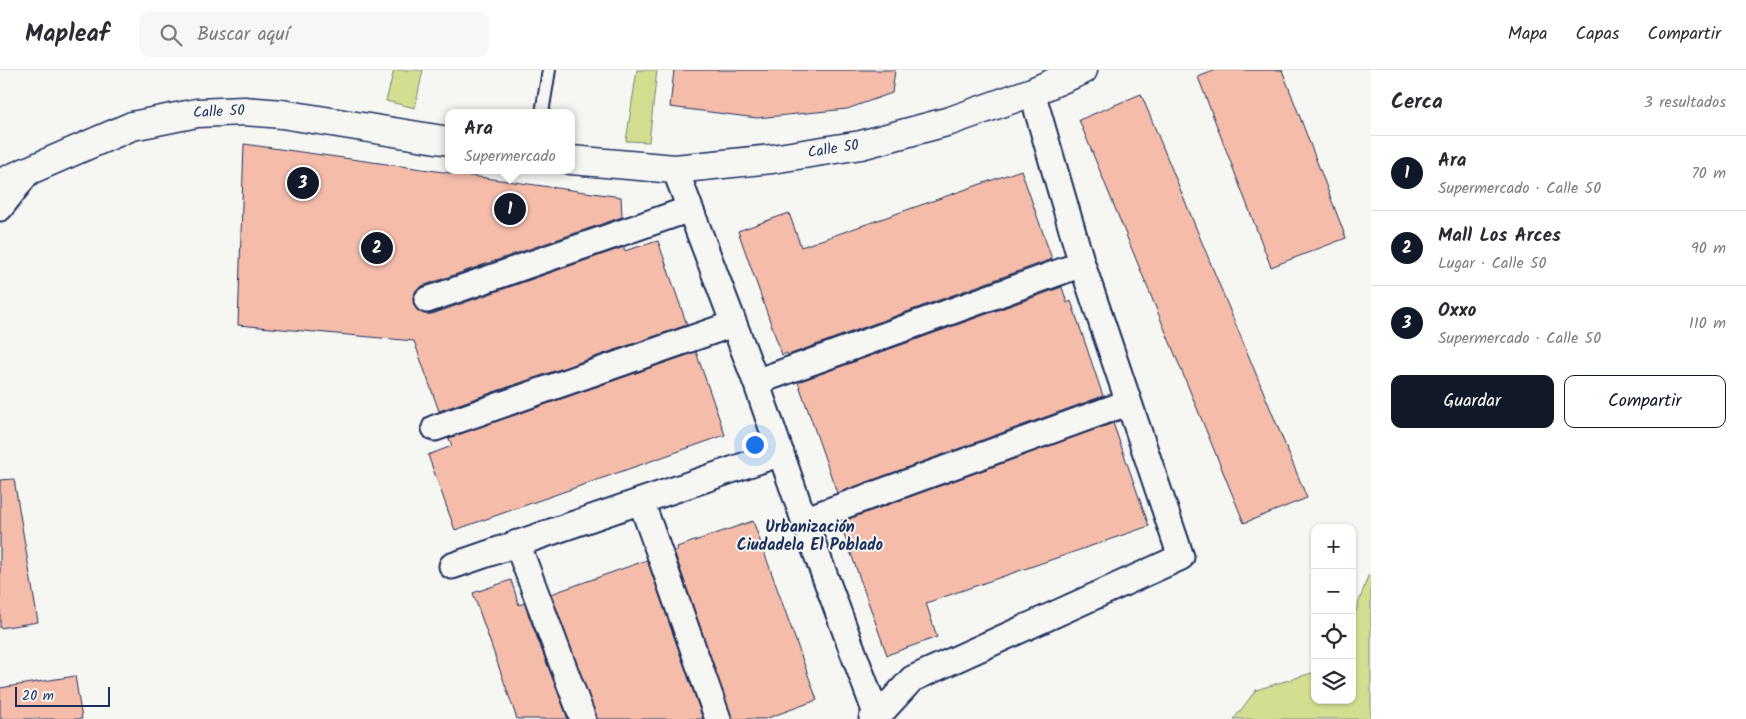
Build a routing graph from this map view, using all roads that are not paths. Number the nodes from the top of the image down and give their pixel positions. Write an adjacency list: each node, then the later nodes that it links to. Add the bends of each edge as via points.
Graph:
1 (549, 70): 4 (lane)
2 (1083, 70): 3 (main road, Calle 50)
3 (1032, 92): 7 (main road, Calle 50, via 950,121 861,145); 12 (street)
4 (543, 109)
5 (445, 140): 8 (main road, Calle 50, via 282,114 244,111 197,113 132,126)
6 (575, 160): 7 (main road, Calle 50)
7 (675, 169): 11 (street)
8 (28, 172): 9 (main road, Calle 50); 10 (street)
9 (0, 183)
10 (0, 208)
11 (690, 209): 13 (street); 14 (street)
12 (1082, 264): 15 (street); 16 (street)
13 (427, 300)
14 (733, 324): 15 (street); 17 (street)
15 (756, 382): 18 (street)
16 (1127, 403): 20 (street); 23 (street, via 1181,558 912,679)
17 (435, 428)
18 (781, 453): 19 (street); 20 (street)
19 (641, 501): 21 (street); 25 (street)
20 (804, 520): 23 (street)
21 (517, 543): 22 (street); 24 (street)
22 (452, 566)
23 (876, 718)
24 (583, 719)
25 (718, 719)

